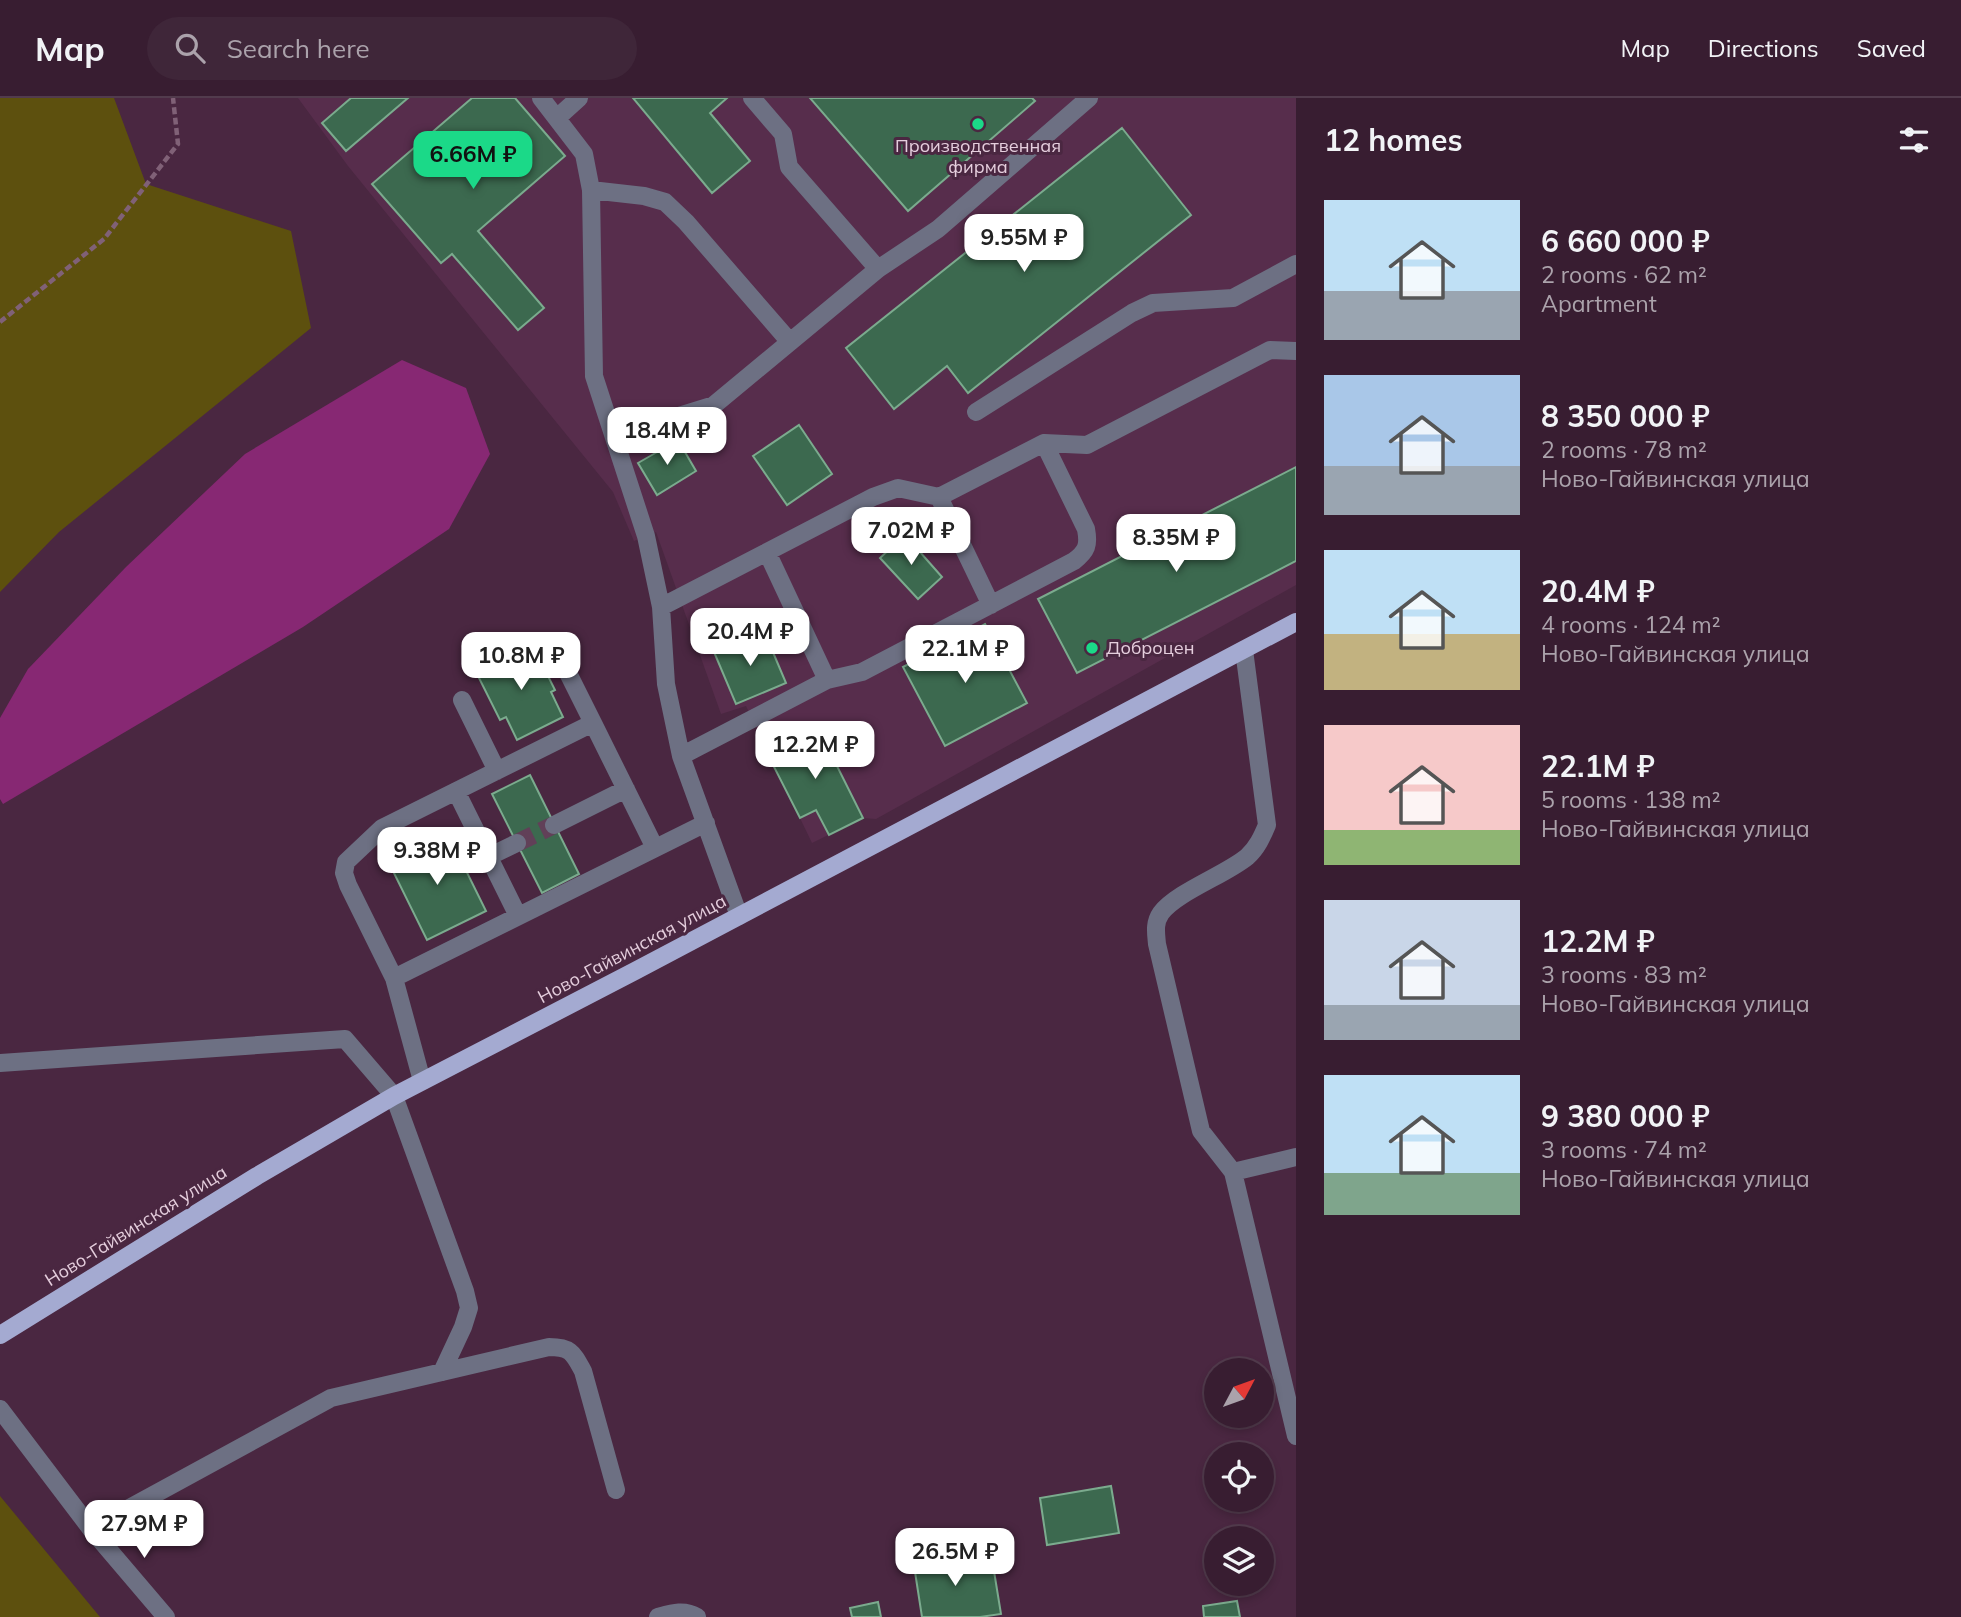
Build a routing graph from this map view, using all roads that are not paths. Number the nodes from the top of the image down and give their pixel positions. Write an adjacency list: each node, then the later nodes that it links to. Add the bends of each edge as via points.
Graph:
1 (541, 98): 5 (street)
2 (579, 98): 5 (street)
3 (752, 98): 8 (street, via 783,134 789,167)
4 (1089, 98): 8 (street, via 938,229)
5 (558, 117): 6 (street, via 584,154)
6 (591, 190): 9 (street, via 665,202); 12 (street, via 594,376)
7 (1296, 264): 11 (street, via 1233,298 1153,303)
8 (877, 269): 9 (street)
9 (790, 342): 12 (street, via 714,405)
10 (1296, 351): 13 (street, via 1270,349 1087,445)
11 (976, 412)
12 (614, 436): 17 (street, via 646,536)
13 (1044, 443): 14 (street); 16 (street, via 1089,544 1074,561)
14 (939, 497): 15 (street, via 898,488); 16 (street)
15 (767, 552): 17 (street); 21 (street)
16 (990, 605): 21 (street, via 862,672)
17 (661, 607): 24 (street, via 666,684)
18 (1296, 622): 20 (main road, Ново-Гайвинская улица)
19 (556, 649): 23 (street)
20 (1244, 650): 34 (main road, Ново-Гайвинская улица); 40 (street, via 1267,825 1247,857 1174,902 1161,913 1155,927 1201,1131)
21 (827, 680): 24 (street)
22 (462, 700): 25 (street)
23 (593, 723): 25 (street); 26 (street)
24 (681, 756): 28 (street)
25 (497, 771): 27 (street)
26 (626, 789): 29 (street); 31 (street)
27 (456, 791): 32 (street); 35 (street, via 382,828 346,862 348,885)
28 (706, 823): 31 (street); 34 (street)
29 (554, 825)
30 (517, 843): 32 (street)
31 (655, 848): 33 (street)
32 (488, 857): 33 (street)
33 (518, 916): 35 (street)
34 (740, 916): 37 (main road, Ново-Гайвинская улица)
35 (394, 978): 37 (street)
36 (0, 1063): 38 (street, via 345,1039)
37 (422, 1081): 38 (main road, Ново-Гайвинская улица)
38 (394, 1096): 41 (main road, Ново-Гайвинская улица); 42 (street, via 469,1308)
39 (1296, 1157): 40 (street)
40 (1233, 1172): 44 (street)
41 (2, 1333)
42 (442, 1372): 45 (street, via 549,1347 562,1347 574,1354 583,1371); 46 (street, via 331,1398)
43 (0, 1409): 46 (street)
44 (1296, 1436)
45 (616, 1490)
46 (92, 1529): 47 (street)
47 (166, 1617)
48 (658, 1617): 49 (street, via 676,1612)
49 (697, 1617)

